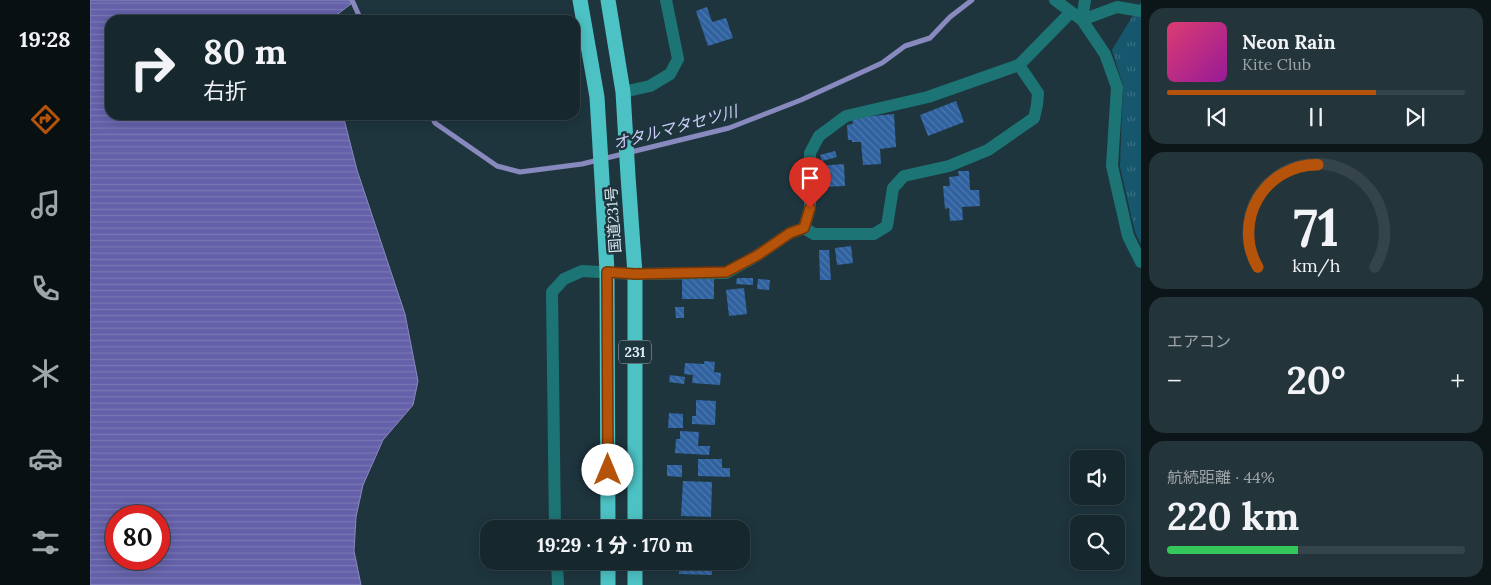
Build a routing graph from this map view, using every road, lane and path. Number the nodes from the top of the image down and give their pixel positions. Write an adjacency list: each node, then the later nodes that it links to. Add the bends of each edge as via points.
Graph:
1 (580, 0): 13 (highway, 国道231号 / 231, via 597,97)
2 (608, 0): 10 (highway, 国道231号 / 231)
3 (666, 0): 10 (street, via 678,59 670,74 650,86)
4 (1085, 0): 8 (street)
5 (1057, 2): 7 (street)
6 (1141, 11): 8 (street, via 1117,7)
7 (1071, 12): 8 (street); 9 (street)
8 (1082, 20): 12 (street, via 1104,54 1117,87 1112,166 1128,236)
9 (1018, 65): 11 (street, via 928,98 846,116 819,136 810,153 810,208); 11 (street, via 1038,93 1034,118 988,150 949,166 904,176 893,188 887,226 874,234 814,234)
10 (623, 92): 14 (highway, 国道231号 / 231)
11 (804, 228): 14 (street, via 790,233 726,272)
12 (1141, 262)
13 (607, 272): 14 (street); 15 (street, via 582,271 564,279 552,292); 16 (highway, 国道231号 / 231)
14 (635, 274): 17 (highway, 国道231号 / 231)
15 (555, 520)
16 (608, 520)
17 (635, 520)
18 (557, 570): 21 (street)
19 (608, 570): 22 (highway)
20 (635, 570): 23 (highway)
21 (558, 585)
22 (608, 585)
23 (635, 585)

